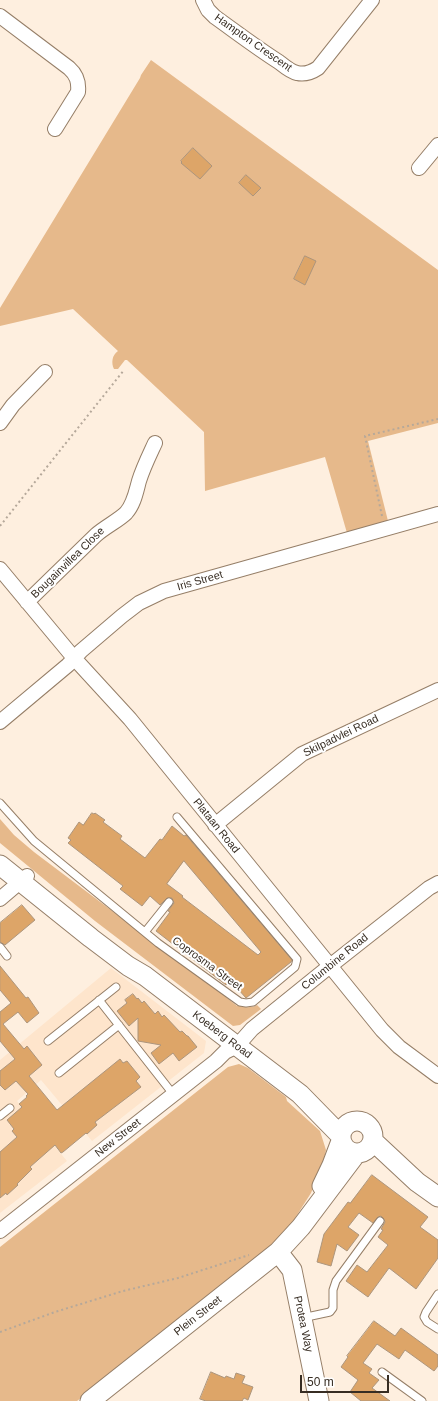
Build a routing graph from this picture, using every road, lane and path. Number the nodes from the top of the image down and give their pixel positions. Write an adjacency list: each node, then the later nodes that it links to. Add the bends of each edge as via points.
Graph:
1 (203, 0): 2 (street, Hampton Crescent, via 215,17 272,58 293,72 306,74 318,68)
2 (372, 0)
3 (0, 16): 4 (street, via 76,75 78,92)
4 (55, 129)
5 (438, 145): 6 (street)
6 (419, 168)
7 (124, 370): 13 (path)
8 (45, 372): 10 (street, via 13,405)
9 (438, 419): 14 (path, via 365,436)
10 (0, 423)
11 (155, 443): 16 (street, Bougainvillea Close, via 132,503 124,516 96,534)
12 (438, 514): 14 (street, Iris Street)
13 (0, 526)
14 (385, 529): 17 (street, Iris Street, via 164,591 139,603)
15 (0, 569): 16 (street, Plataan Road)
16 (27, 602): 17 (street, Plataan Road)
17 (74, 658): 19 (street, Iris Street); 22 (street, Plataan Road, via 130,719)
18 (438, 690): 22 (street, Skilpadvlei Road, via 302,754)
19 (0, 722)
20 (0, 802): 29 (lane, Coprosma Street, via 34,841)
21 (177, 817): 29 (lane, Coprosma Street, via 297,959 296,964 252,1002 243,1003)
22 (214, 825): 32 (street, Plataan Road)
23 (0, 855): 25 (main road, Koeberg Road)
24 (0, 865): 25 (main road, Koeberg Road)
25 (24, 879): 27 (street); 37 (main road, Koeberg Road, via 130,959 145,976)
26 (438, 883): 32 (street, Columbine Road)
27 (0, 899)
28 (169, 902): 29 (lane)
29 (145, 932)
30 (0, 947): 31 (lane)
31 (7, 956)
32 (330, 966): 37 (street, Columbine Road, via 252,1029); 39 (street, Plataan Road, via 382,1030)
33 (116, 987): 34 (lane)
34 (99, 1000): 35 (lane); 36 (lane)
35 (119, 1025): 38 (lane); 40 (lane)
36 (48, 1041)
37 (237, 1046): 40 (street, New Street, via 225,1052); 43 (main road, Koeberg Road, via 300,1094)
38 (59, 1073)
39 (438, 1076)
40 (174, 1094): 48 (street, New Street)
41 (10, 1108): 42 (lane)
42 (0, 1116)
43 (345, 1133): 44 (main road, via 347,1150); 44 (main road, via 359,1121 368,1125 373,1131); 47 (main road, Plein Street)
44 (364, 1149): 45 (main road); 47 (main road, Plein Street)
45 (438, 1197)
46 (380, 1221): 52 (lane, via 336,1281 333,1308 330,1312)
47 (301, 1226): 49 (main road, Plein Street)
48 (0, 1231)
49 (278, 1252): 52 (main road, Protea Way, via 292,1270); 56 (main road, Plein Street)
50 (250, 1254): 54 (path, via 178,1278 123,1291 55,1312)
51 (438, 1294): 53 (lane, via 424,1317)
52 (302, 1318): 57 (main road, Protea Way)
53 (438, 1329)
54 (0, 1332)
55 (382, 1372): 58 (lane)
56 (90, 1401)
57 (319, 1401)
58 (422, 1401)

